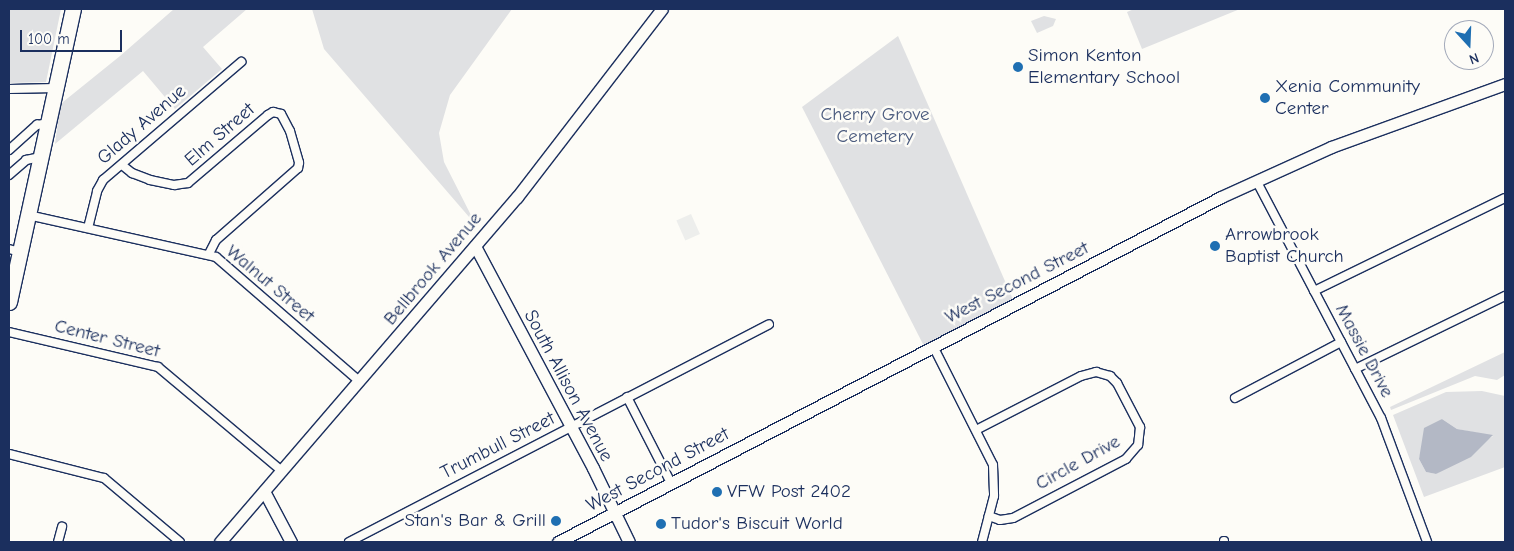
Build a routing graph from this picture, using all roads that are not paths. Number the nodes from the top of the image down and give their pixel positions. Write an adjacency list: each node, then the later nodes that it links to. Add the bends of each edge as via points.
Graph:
1 (73, 9): 5 (highway)
2 (662, 9): 16 (street, Bellbrook Avenue)
3 (241, 62): 10 (street, Glady Avenue)
4 (1505, 84): 12 (street, West Second Street, via 1331,147)
5 (56, 88): 6 (street); 7 (highway)
6 (9, 89)
7 (48, 123): 8 (street, via 38,125); 9 (highway)
8 (9, 150)
9 (40, 157): 11 (street, via 26,160); 14 (highway)
10 (122, 165): 15 (street, Glady Avenue, via 99,186); 18 (street, Elm Street, via 150,180 174,185 188,183 268,115 273,112 282,114 290,131 298,168 216,240)
11 (9, 175)
12 (1257, 182): 19 (street, Massie Drive); 25 (street, West Second Street, via 1220,197)
13 (1505, 198): 19 (street)
14 (28, 214): 15 (street, Walnut Street); 17 (highway)
15 (88, 228): 18 (street, Walnut Street)
16 (475, 246): 27 (street, Bellbrook Avenue); 30 (street, South Allison Avenue)
17 (14, 251): 21 (highway)
18 (209, 254): 27 (street, Walnut Street, via 219,259)
19 (1314, 291): 24 (street, Massie Drive)
20 (1505, 296): 26 (street)
21 (9, 302)
22 (768, 324): 28 (street, Trumbull Street)
23 (9, 332): 33 (street, Center Street, via 158,367)
24 (1341, 342): 26 (street, Massie Drive); 29 (street)
25 (933, 346): 31 (street); 34 (street, West Second Street)
26 (1355, 369): 47 (street, Massie Drive, via 1381,418)
27 (359, 382): 33 (street, Bellbrook Avenue)
28 (627, 398): 30 (street, Trumbull Street); 34 (street)
29 (1235, 398)
30 (571, 427): 36 (street, South Allison Avenue); 43 (street, Trumbull Street)
31 (976, 430): 37 (street, via 990,456 994,474 994,496); 37 (street, Circle Drive, via 1081,376 1096,372 1118,382 1140,427 1138,445 1126,459 1013,518 1000,520)
32 (9, 454): 40 (street, via 104,478)
33 (282, 471): 35 (street, Bellbrook Avenue)
34 (671, 483): 36 (street, West Second Street)
35 (264, 491): 41 (street, Bellbrook Avenue); 42 (street)
36 (614, 513): 44 (street, West Second Street); 45 (street, South Allison Avenue)
37 (989, 516): 46 (street)
38 (62, 527): 39 (street)
39 (58, 542)
40 (180, 542)
41 (220, 542)
42 (291, 542)
43 (349, 542)
44 (558, 542)
45 (629, 542)
46 (982, 542)
47 (1427, 542)

